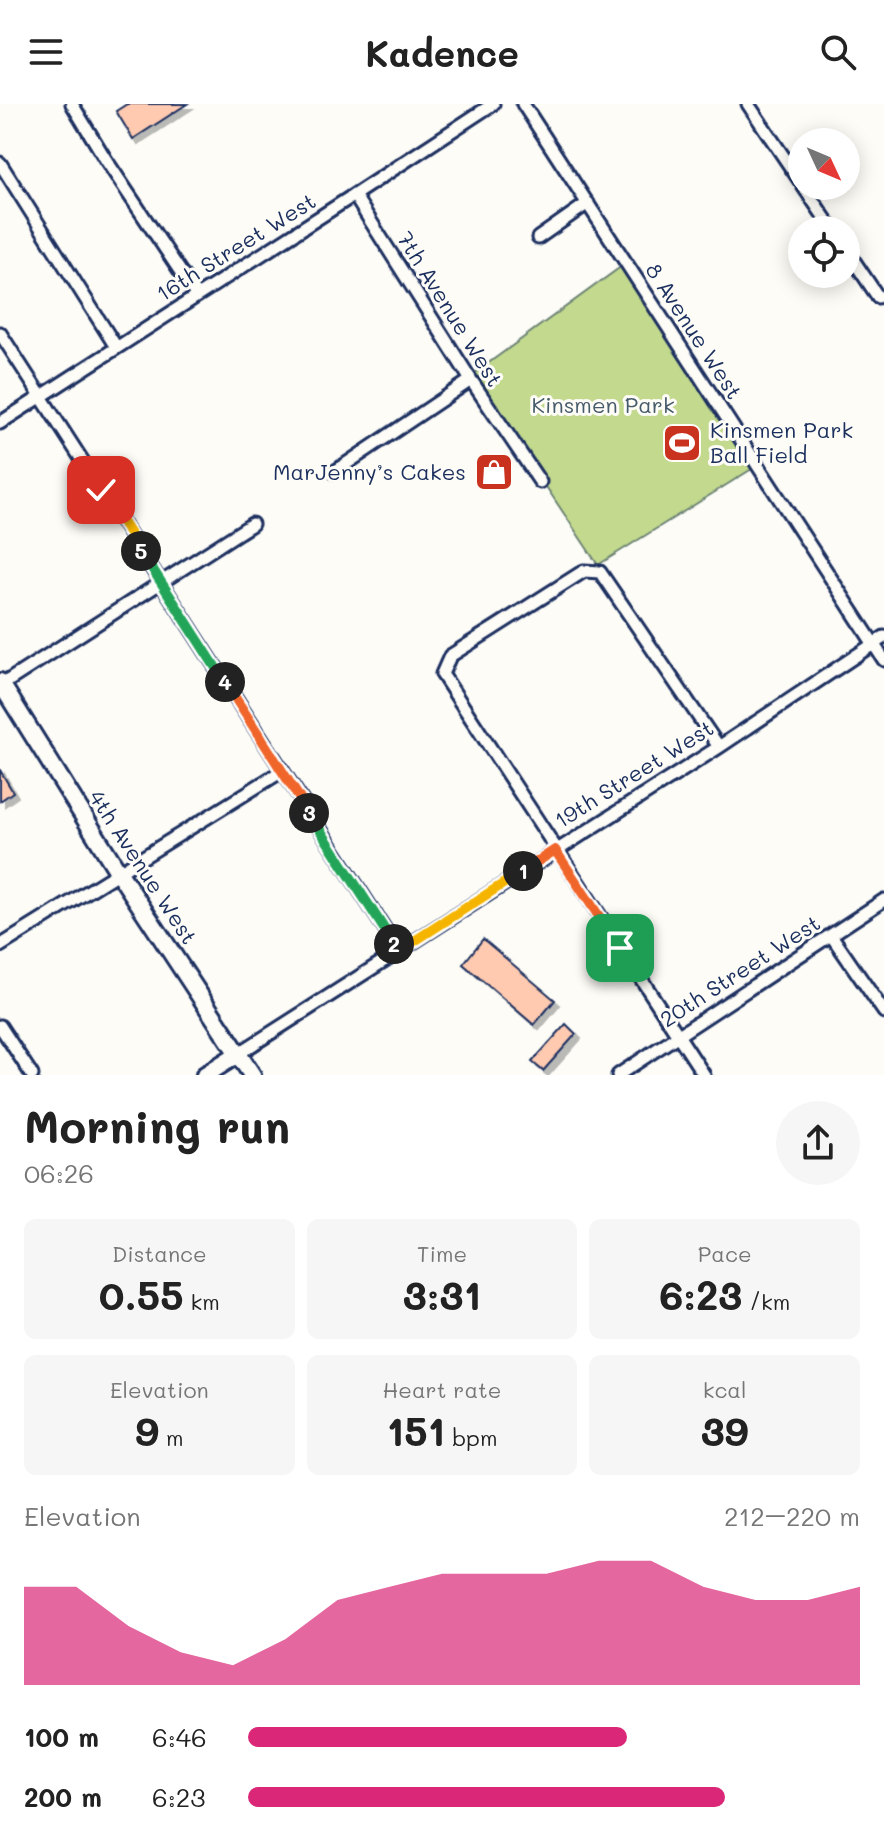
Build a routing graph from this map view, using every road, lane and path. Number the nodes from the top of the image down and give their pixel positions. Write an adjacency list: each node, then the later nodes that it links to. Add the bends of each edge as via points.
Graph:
1 (72, 104): 11 (street)
2 (493, 104): 7 (street, 16th Street West)
3 (523, 104): 8 (street, 8 Avenue West)
4 (748, 104): 6 (street)
5 (0, 163): 14 (street)
6 (788, 163)
7 (354, 195): 11 (street, 16th Street West); 15 (street, 7th Avenue West)
8 (588, 203): 9 (street); 22 (street, 8 Avenue West)
9 (538, 238)
10 (860, 270): 12 (street)
11 (196, 295): 14 (street, 16th Street West)
12 (878, 297)
13 (0, 333): 16 (street)
14 (116, 347): 16 (street, 16th Street West)
15 (471, 380): 18 (street); 19 (street, 7th Avenue West)
16 (41, 397): 17 (street, 16th Street West); 21 (street)
17 (0, 423)
18 (334, 472)
19 (540, 482)
20 (252, 524): 21 (street)
21 (161, 583): 24 (street); 26 (street)
22 (879, 641): 23 (street, 8 Avenue West); 25 (street, 19th Street West)
23 (884, 660)
24 (1, 684): 28 (street, 4th Avenue West)
25 (719, 747): 27 (street, 19th Street West); 27 (street, via 600,572 584,571 450,656 442,674)
26 (282, 771): 28 (street); 32 (street)
27 (555, 850): 32 (street, 19th Street West); 35 (street)
28 (119, 873): 31 (street); 36 (street, 4th Avenue West)
29 (884, 900): 30 (street, 20th Street West)
30 (831, 935): 33 (street); 35 (street, 20th Street West)
31 (0, 946)
32 (399, 951): 36 (street, 19th Street West)
33 (884, 1012)
34 (0, 1026): 37 (street)
35 (678, 1035): 40 (street, 20th Street West); 41 (street)
36 (238, 1054): 38 (street, 19th Street West); 39 (street, 4th Avenue West)
37 (32, 1075)
38 (205, 1075)
39 (252, 1075)
40 (618, 1075)
41 (704, 1075)

